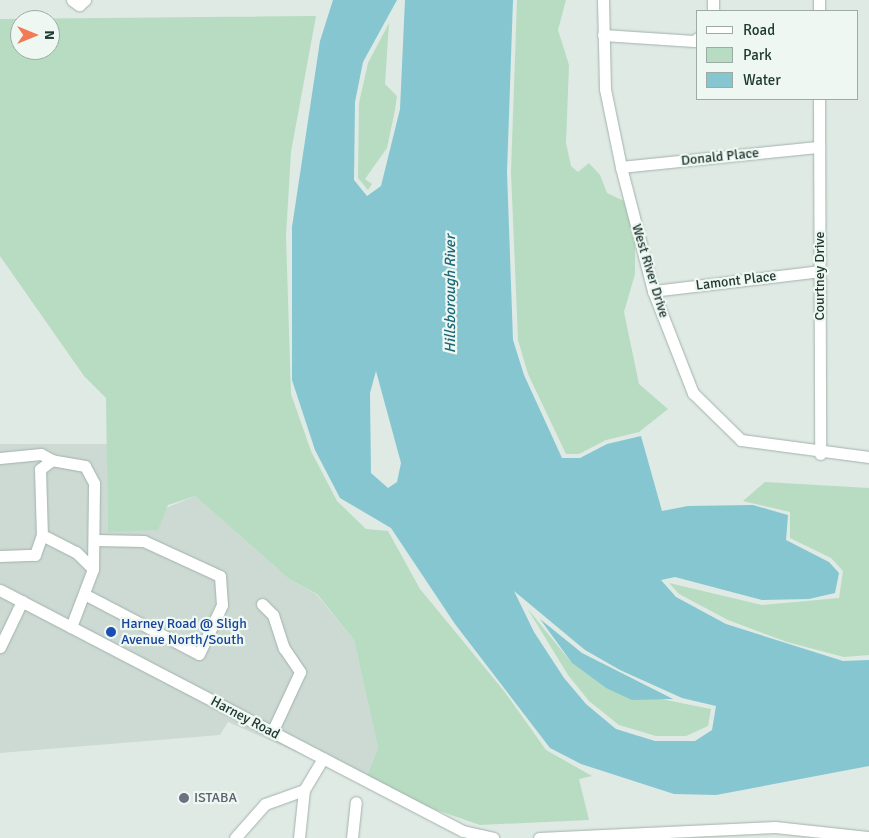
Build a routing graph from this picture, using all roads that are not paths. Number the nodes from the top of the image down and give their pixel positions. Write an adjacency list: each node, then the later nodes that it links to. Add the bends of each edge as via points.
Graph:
1 (72, 0): 2 (street, via 79,5)
2 (85, 0)
3 (603, 0): 4 (street, West River Drive)
4 (604, 35): 5 (street); 8 (street, West River Drive, via 604,89)
5 (696, 40)
6 (819, 100): 7 (street, Courtney Drive)
7 (819, 147): 8 (street, Donald Place); 9 (street, Courtney Drive)
8 (621, 167): 10 (street, West River Drive)
9 (820, 271): 10 (street, Lamont Place); 11 (street, Courtney Drive)
10 (653, 291): 11 (street, West River Drive, via 693,393 741,440)
11 (820, 454): 12 (street, West River Drive)
12 (869, 457)
13 (0, 458): 14 (street, via 41,454)
14 (52, 460): 15 (street, via 40,469); 16 (street, via 85,466 94,483)
15 (42, 535): 17 (street, via 35,556); 18 (street, via 76,552)
16 (96, 540): 18 (street); 20 (street, via 144,541 220,576 222,605 199,654)
17 (0, 556)
18 (93, 569): 20 (street)
19 (0, 590): 21 (street, Harney Road)
20 (86, 595): 23 (street)
21 (22, 601): 23 (street, Harney Road); 24 (street)
22 (262, 604): 25 (street, via 273,615 284,648 300,672)
23 (71, 627): 25 (street, Harney Road)
24 (0, 647)
25 (272, 732): 26 (street, Harney Road)
26 (323, 758): 27 (street); 34 (street, Harney Road, via 463,832)
27 (304, 790): 31 (street, via 265,804); 32 (street)
28 (356, 802): 33 (street)
29 (564, 837): 30 (street, via 775,828); 35 (street)
30 (869, 837)
31 (235, 838)
32 (299, 838)
33 (352, 838)
34 (493, 838)
35 (539, 838)

